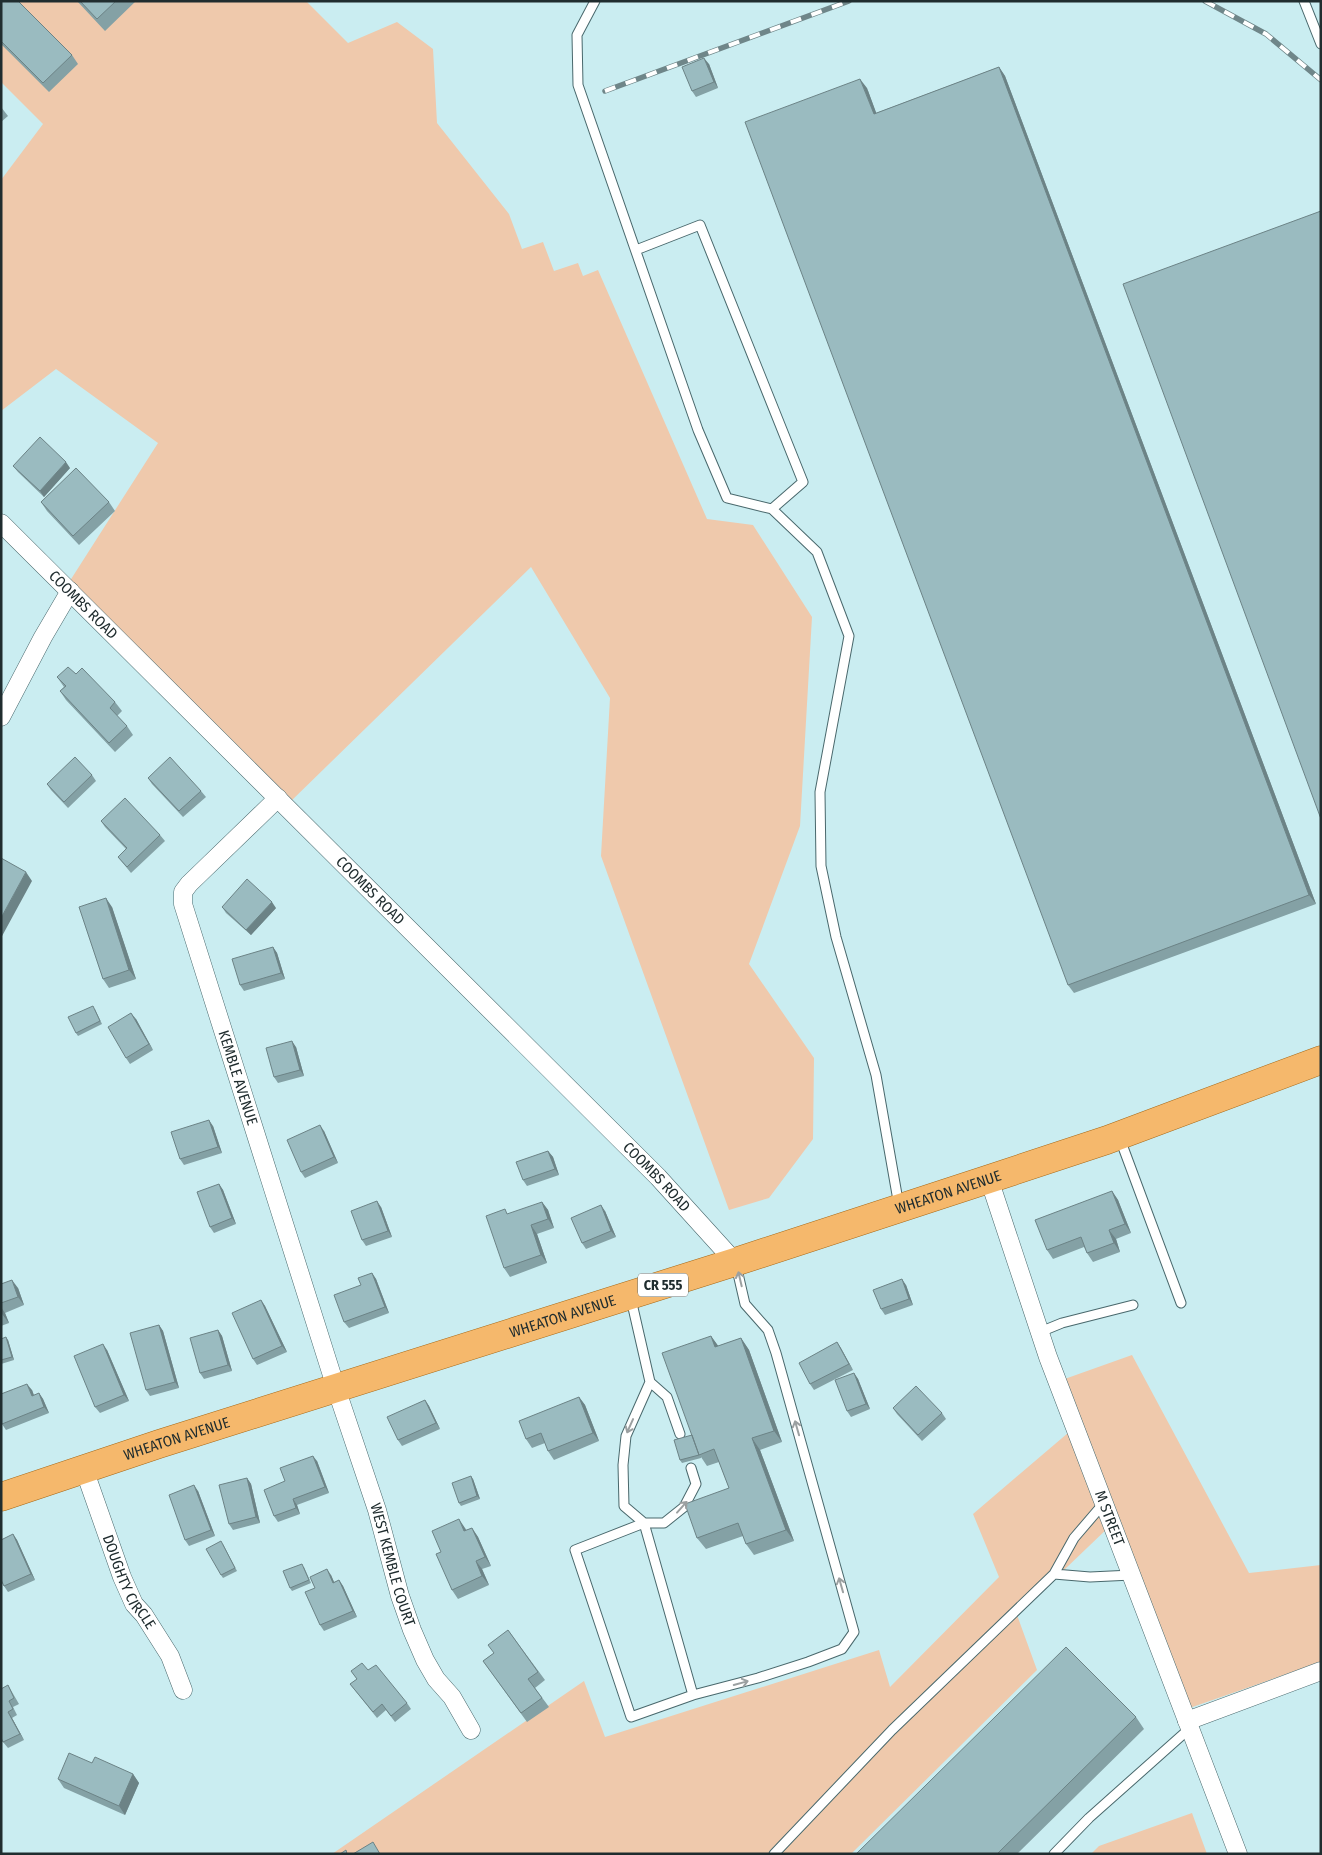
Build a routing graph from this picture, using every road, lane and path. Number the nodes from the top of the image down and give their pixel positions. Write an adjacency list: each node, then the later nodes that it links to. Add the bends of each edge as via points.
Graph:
1 (594, 1): 4 (lane, via 577,35 578,84)
2 (1304, 1): 3 (lane)
3 (1321, 44)
4 (636, 250): 5 (lane, via 698,430 727,498); 5 (lane, via 700,225 803,482)
5 (772, 509): 13 (lane, via 817,552 849,636 820,792 821,866 836,937 876,1075)
6 (1, 523): 7 (street, COOMBS ROAD)
7 (70, 591): 8 (street); 9 (street, COOMBS ROAD)
8 (1, 717)
9 (278, 798): 14 (street, COOMBS ROAD, via 658,1177); 20 (street, KEMBLE AVENUE, via 188,884 183,892 183,904)
10 (1320, 1061): 11 (main road, WHEATON AVENUE / CR 555)
11 (1118, 1136): 12 (main road, WHEATON AVENUE / CR 555); 16 (lane)
12 (989, 1179): 13 (main road, WHEATON AVENUE / CR 555); 18 (street, M STREET)
13 (899, 1208): 14 (main road, WHEATON AVENUE / CR 555)
14 (736, 1262): 15 (main road, WHEATON AVENUE / CR 555); 31 (lane, one-way to 14, via 758,1678 842,1649 854,1632 776,1353 768,1330 745,1304)
15 (630, 1295): 19 (lane); 20 (main road, WHEATON AVENUE / CR 555)
16 (1181, 1303)
17 (1133, 1304): 18 (lane)
18 (1040, 1332): 25 (street, M STREET)
19 (650, 1382): 21 (lane, via 667,1397); 26 (lane, one-way to 26, via 626,1436 623,1465 624,1506)
20 (336, 1388): 23 (main road, WHEATON AVENUE / CR 555); 33 (street, WEST KEMBLE COURT, via 377,1510 412,1630 436,1679 452,1697)
21 (680, 1434)
22 (690, 1468): 26 (lane, one-way to 22, via 664,1523 684,1507 696,1484)
23 (84, 1469): 24 (main road, WHEATON AVENUE / CR 555); 30 (street, DOUGHTY CIRCLE, via 134,1604 170,1656)
24 (1, 1497)
25 (1104, 1503): 27 (lane, via 1074,1538); 28 (street, M STREET)
26 (644, 1523): 31 (lane); 31 (lane, via 575,1550 631,1716)
27 (1054, 1574): 28 (lane, via 1090,1577); 34 (lane, via 892,1730)
28 (1132, 1575): 32 (street, M STREET)
29 (1321, 1671): 32 (street)
30 (183, 1690)
31 (693, 1695)
32 (1188, 1725): 35 (lane); 36 (street, M STREET)
33 (471, 1730)
34 (774, 1854)
35 (1054, 1854)
36 (1238, 1854)

